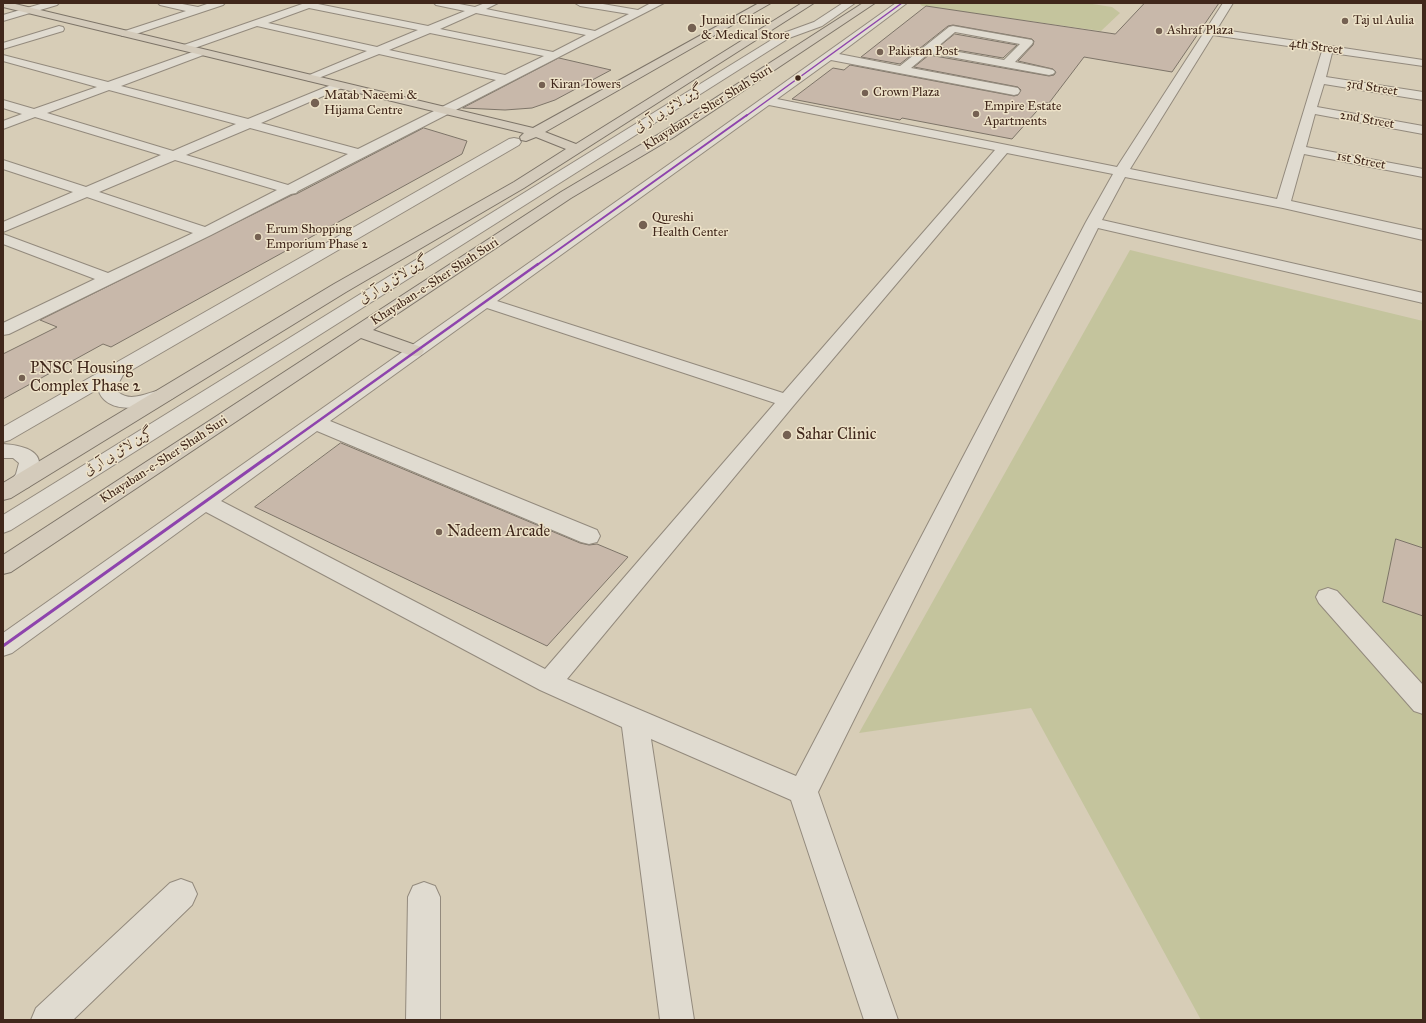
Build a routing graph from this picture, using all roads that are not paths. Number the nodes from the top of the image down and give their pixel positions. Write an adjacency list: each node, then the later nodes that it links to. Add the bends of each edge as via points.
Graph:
1 (54, 3): 15 (street)
2 (163, 3): 16 (street)
3 (220, 3): 16 (street)
4 (439, 3): 17 (street)
5 (493, 3): 17 (street)
6 (580, 3): 19 (street)
7 (659, 3): 19 (street)
8 (766, 3): 63 (main road)
9 (850, 3): 26 (street, گرین لائن بی آر ٹی, via 818,24)
10 (870, 3): 85 (main road, Khayaban-e-Sher Shah Suri, via 669,134 566,195)
11 (902, 3): 36 (street)
12 (1228, 3): 23 (street)
13 (311, 4): 20 (street); 22 (street)
14 (813, 7): 26 (street, گرین لائن بی آر ٹی); 65 (main road)
15 (29, 10): 18 (main road); 24 (main road)
16 (198, 10): 24 (street)
17 (476, 10): 22 (street); 25 (street)
18 (5, 11): 21 (main road)
19 (639, 13): 25 (street)
20 (256, 23): 29 (street); 32 (street)
21 (59, 29): 27 (street); 28 (main road)
22 (428, 30): 32 (street); 35 (street)
23 (1210, 31): 30 (street, 4th Street); 71 (street)
24 (126, 34): 29 (main road)
25 (596, 34): 35 (street)
26 (785, 36): 96 (street, گرین لائن بی آر ٹی)
27 (3, 46)
28 (135, 48)
29 (186, 48): 33 (main road)
30 (1328, 49): 39 (street, 4th Street); 46 (street)
31 (928, 50): 40 (street); 40 (street, via 953,29 1028,42); 42 (street)
32 (377, 51): 44 (street); 45 (street)
33 (202, 52): 38 (street); 44 (main road)
34 (165, 55): 38 (main road)
35 (554, 55): 45 (street)
36 (830, 56): 42 (street); 53 (street)
37 (3, 58): 47 (street)
38 (181, 59): 41 (main road); 47 (street)
39 (1423, 63)
40 (1007, 64): 43 (street)
41 (203, 65)
42 (902, 70): 50 (street)
43 (1049, 72)
44 (311, 78): 49 (main road)
45 (506, 79): 58 (street)
46 (1320, 80): 52 (street, 3rd Street); 55 (street)
47 (108, 87): 56 (street); 60 (street)
48 (299, 88): 51 (main road)
49 (337, 91): 51 (street); 58 (main road)
50 (1014, 91)
51 (320, 94): 60 (street)
52 (1423, 96)
53 (767, 101): 66 (street); 83 (street)
54 (3, 104): 56 (street)
55 (1311, 110): 62 (street, 2nd Street); 67 (street)
56 (34, 113): 61 (street); 69 (street)
57 (410, 116): 59 (main road)
58 (442, 117): 59 (street); 63 (main road)
59 (425, 120): 68 (street)
60 (247, 123): 68 (street); 69 (street)
61 (3, 124)
62 (1423, 130)
63 (535, 132): 64 (main road); 65 (main road)
64 (507, 140): 65 (main road); 87 (street)
65 (577, 148): 88 (main road, via 519,186 340,288)
66 (1003, 149): 71 (street); 89 (street)
67 (1298, 149): 72 (street, 1st Street); 75 (street)
68 (359, 153): 73 (street)
69 (174, 155): 73 (street); 74 (street)
70 (3, 164): 74 (street)
71 (1121, 172): 75 (street); 76 (street)
72 (1423, 173)
73 (291, 190): 78 (street)
74 (87, 191): 77 (street); 78 (street)
75 (1284, 204): 79 (street)
76 (1094, 222): 82 (street); 104 (street)
77 (3, 227)
78 (206, 232): 81 (street)
79 (1423, 235)
80 (3, 239): 81 (street)
81 (109, 279): 84 (street)
82 (1423, 298)
83 (485, 302): 86 (street); 89 (street)
84 (3, 330)
85 (360, 332): 86 (main road); 98 (main road, Khayaban-e-Sher Shah Suri)
86 (415, 351): 90 (street)
87 (116, 372): 88 (street, via 108,386 108,392 120,401 144,401); 91 (street)
88 (168, 393): 93 (main road)
89 (787, 401): 101 (street)
90 (316, 423): 95 (street); 97 (street)
91 (3, 436)
92 (3, 451): 93 (street, via 18,452 27,457 30,464 28,473)
93 (21, 482): 94 (main road)
94 (3, 493)
95 (206, 502): 100 (street); 101 (street)
96 (3, 525)
97 (589, 536)
98 (3, 566)
99 (1328, 597): 102 (street)
100 (3, 646)
101 (549, 683): 103 (street)
102 (1423, 703)
103 (635, 720): 104 (street); 109 (street)
104 (802, 792): 110 (street)
105 (181, 894): 107 (street)
106 (424, 897): 108 (street)
107 (48, 1020)
108 (423, 1020)
109 (677, 1020)
110 (881, 1020)

